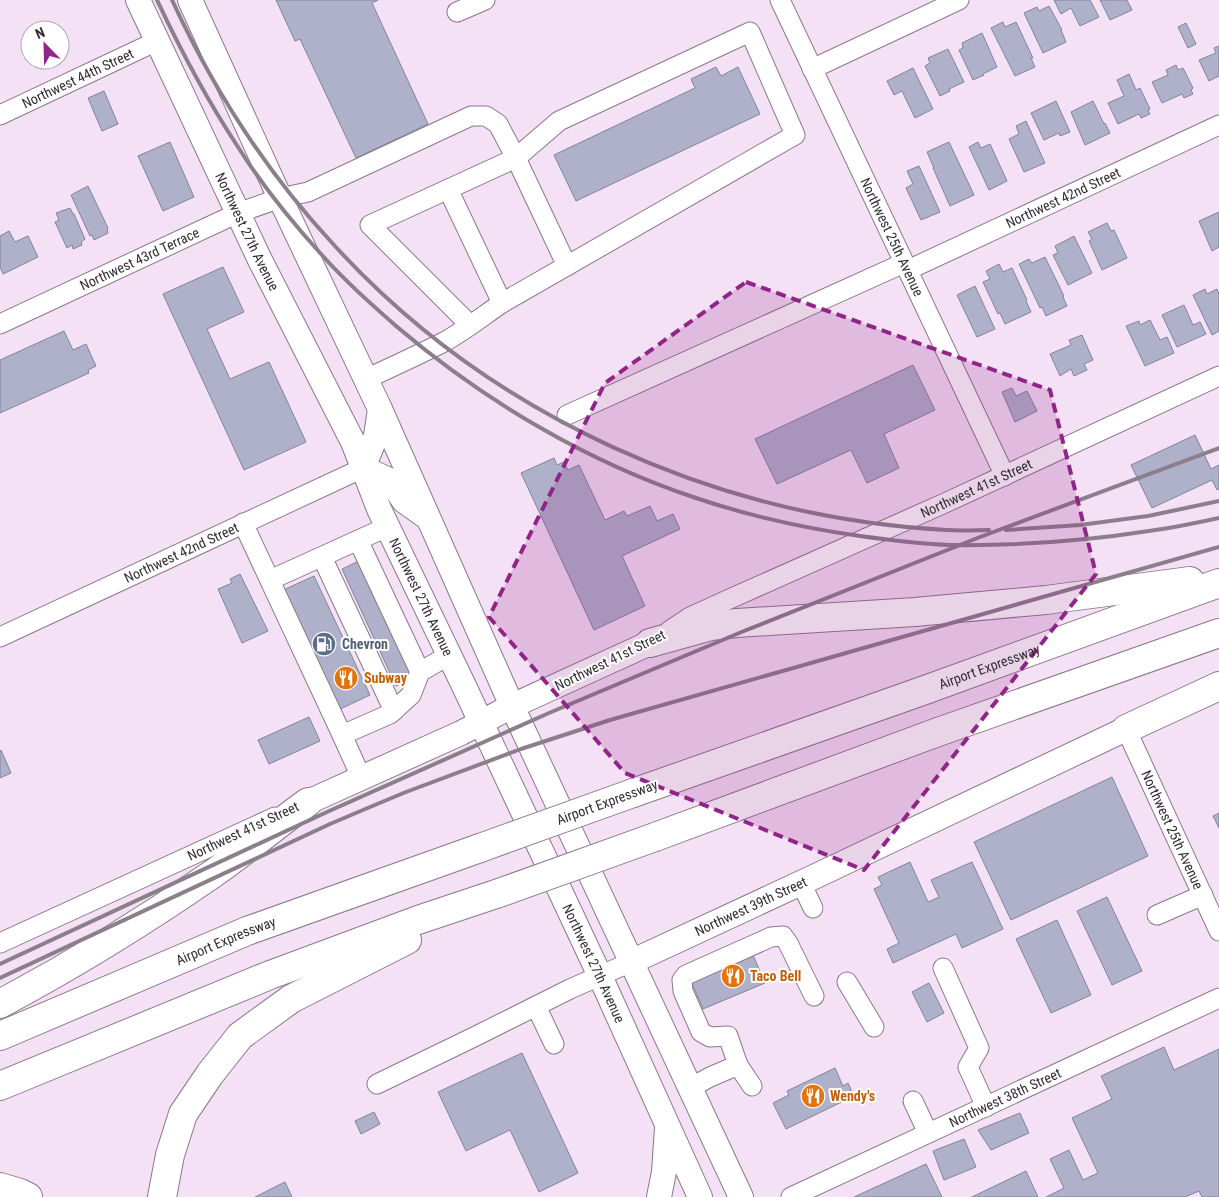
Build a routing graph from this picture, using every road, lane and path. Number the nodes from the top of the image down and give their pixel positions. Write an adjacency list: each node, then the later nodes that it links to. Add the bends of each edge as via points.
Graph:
1 (138, 0): 7 (main road, Northwest 27th Avenue)
2 (190, 0): 13 (main road)
3 (485, 0): 6 (street)
4 (780, 0): 8 (street, Northwest 25th Avenue)
5 (959, 0): 8 (street)
6 (457, 12)
7 (156, 41): 9 (street, Northwest 44th Street); 14 (main road, Northwest 27th Avenue)
8 (812, 69): 16 (street, Northwest 25th Avenue)
9 (0, 115)
10 (1219, 125): 16 (street, Northwest 42nd Street)
11 (516, 158): 12 (street); 13 (street, Northwest 43rd Terrace, via 498,124 486,116 471,116 308,192); 15 (street, Northwest 43rd Terrace); 15 (street, via 559,121 750,32 795,135)
12 (448, 189): 17 (street); 19 (street, via 370,225)
13 (280, 198): 14 (street, Northwest 43rd Terrace); 21 (main road)
14 (238, 213): 18 (street, Northwest 43rd Terrace); 24 (main road, Northwest 27th Avenue, via 353,442)
15 (567, 266): 17 (street)
16 (906, 266): 23 (street, Northwest 42nd Street); 25 (street, Northwest 25th Avenue)
17 (502, 303): 19 (street)
18 (0, 324)
19 (470, 325): 21 (street, via 444,342)
20 (1219, 376): 25 (street, Northwest 41st Street)
21 (366, 378): 22 (main road)
22 (380, 409): 24 (main road, via 376,436); 26 (main road)
23 (567, 415)
24 (362, 468): 26 (main road, via 386,479 404,501); 27 (street, Northwest 42nd Street); 28 (main road, Northwest 27th Avenue)
25 (1005, 476): 36 (street, Northwest 41st Street, via 690,617)
26 (428, 518): 40 (main road)
27 (243, 523): 32 (street); 35 (street, Northwest 42nd Street)
28 (387, 527): 29 (street); 37 (main road, Northwest 27th Avenue)
29 (358, 540): 30 (street); 38 (street)
30 (322, 557): 32 (street); 41 (street)
31 (1219, 576): 36 (highway, via 1046,600 711,626)
32 (270, 580): 44 (street)
33 (1219, 583): 63 (highway, Airport Expressway, bridge, via 247,931)
34 (1219, 633): 48 (highway, bridge)
35 (0, 636)
36 (650, 643): 40 (main road, Northwest 41st Street)
37 (449, 656): 38 (street); 42 (main road, Northwest 27th Avenue)
38 (420, 672): 41 (street, via 411,695)
39 (1219, 686): 43 (highway)
40 (512, 706): 42 (main road, Northwest 41st Street); 54 (main road)
41 (394, 711): 44 (street)
42 (481, 722): 45 (main road, Northwest 41st Street); 56 (main road, Northwest 27th Avenue)
43 (1126, 729): 47 (main road, Northwest 39th Street, via 930,826); 49 (street, Northwest 25th Avenue)
44 (342, 735): 45 (street)
45 (361, 777): 46 (main road, Northwest 41st Street)
46 (308, 802): 53 (street, Northwest 41st Street); 60 (highway, via 212,874 138,924)
47 (801, 883): 50 (street); 54 (main road, Northwest 39th Street)
48 (499, 893): 67 (highway, via 270,975); 76 (highway, via 291,999 240,1036 183,1114 170,1155)
49 (1203, 895): 51 (street); 52 (street, Northwest 25th Avenue)
50 (813, 908)
51 (1157, 915)
52 (1219, 931)
53 (0, 943)
54 (631, 962): 56 (street, Northwest 39th Street); 69 (main road)
55 (943, 968): 71 (street, via 979,1048 968,1067)
56 (600, 976): 61 (street, Northwest 39th Street); 72 (main road, Northwest 27th Avenue)
57 (846, 982): 62 (street)
58 (814, 996): 65 (street, via 783,936 771,936 686,975 682,980 683,991 701,1032 710,1037 728,1036)
59 (1219, 998): 71 (street, Northwest 38th Street)
60 (0, 1004)
61 (536, 1006): 64 (street); 66 (street, Northwest 39th Street)
62 (874, 1027)
63 (0, 1036)
64 (554, 1044)
65 (738, 1065): 68 (street); 69 (street)
66 (377, 1084)
67 (0, 1086)
68 (752, 1086)
69 (690, 1088): 79 (main road)
70 (913, 1101): 73 (street)
71 (986, 1107): 73 (street, Northwest 38th Street)
72 (667, 1126): 77 (main road); 78 (main road, Northwest 27th Avenue)
73 (928, 1133): 80 (street, Northwest 38th Street)
74 (0, 1188): 75 (highway)
75 (28, 1197)
76 (162, 1197)
77 (659, 1197)
78 (700, 1197)
79 (741, 1197)
80 (791, 1197)

